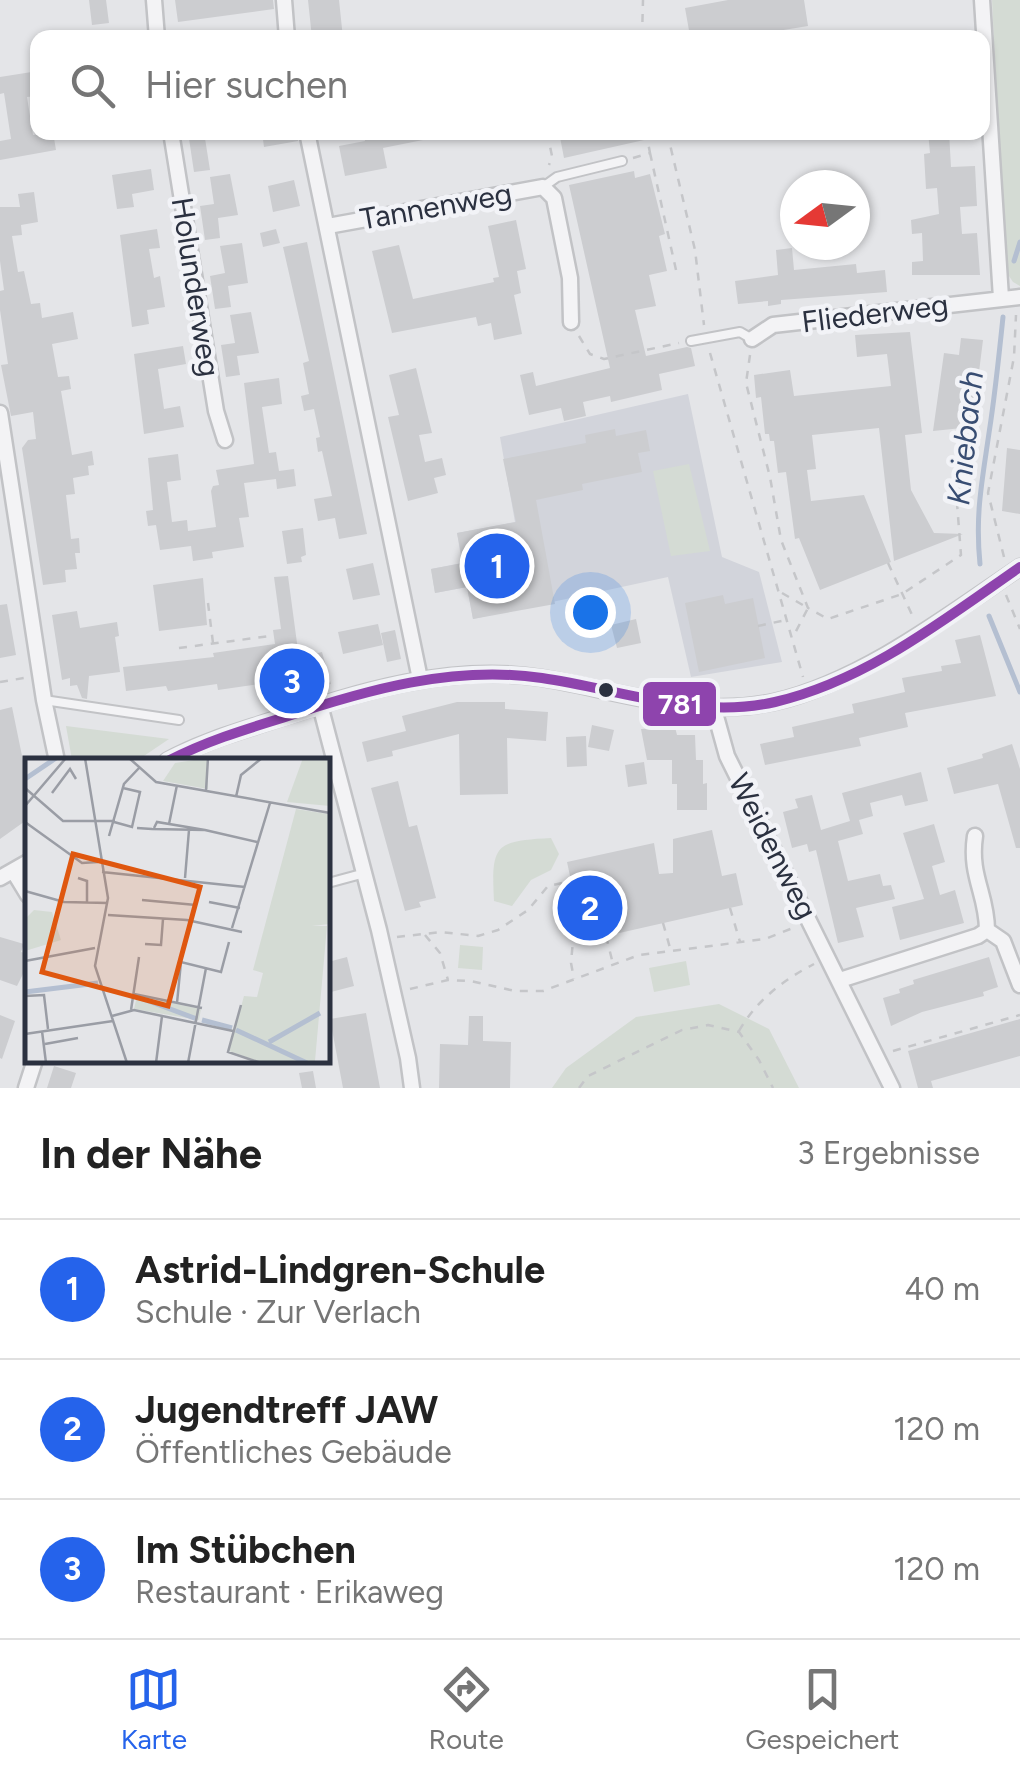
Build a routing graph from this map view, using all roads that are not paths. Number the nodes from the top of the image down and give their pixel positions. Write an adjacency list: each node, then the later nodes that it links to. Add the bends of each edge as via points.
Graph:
1 (154, 0): 4 (street)
2 (284, 0): 5 (street)
3 (982, 0): 6 (street)
4 (156, 30)
5 (286, 30)
6 (984, 30)
7 (990, 119): 13 (street)
8 (172, 140): 19 (street, Holunderweg)
9 (309, 140): 12 (street)
10 (622, 161): 11 (lane, Tannenweg, via 557,177)
11 (543, 187): 12 (street, Tannenweg); 15 (street, Tannenweg, via 554,198)
12 (328, 226): 21 (street)
13 (1002, 298): 14 (street, Fliederweg); 16 (street, Fliederweg, via 773,325)
14 (1018, 301)
15 (571, 322)
16 (752, 339): 17 (lane, via 740,332)
17 (690, 341)
18 (0, 413): 22 (street)
19 (225, 440)
20 (1020, 567): 24 (street, via 860,670 777,701)
21 (420, 679): 23 (street); 24 (street, via 540,678)
22 (44, 700): 25 (lane); 26 (street)
23 (320, 705): 27 (street); 29 (street)
24 (714, 709): 34 (street, Weidenweg, via 728,756)
25 (179, 720)
26 (57, 758)
27 (172, 758)
28 (975, 836): 33 (street, via 972,860)
29 (365, 873): 31 (lane); 38 (street)
30 (7, 875): 32 (street)
31 (330, 882)
32 (25, 893)
33 (987, 930): 34 (street); 35 (street, via 1004,941)
34 (840, 980): 39 (street, Weidenweg)
35 (1020, 985)
36 (34, 1063): 37 (street)
37 (26, 1088)
38 (412, 1088)
39 (892, 1088)

